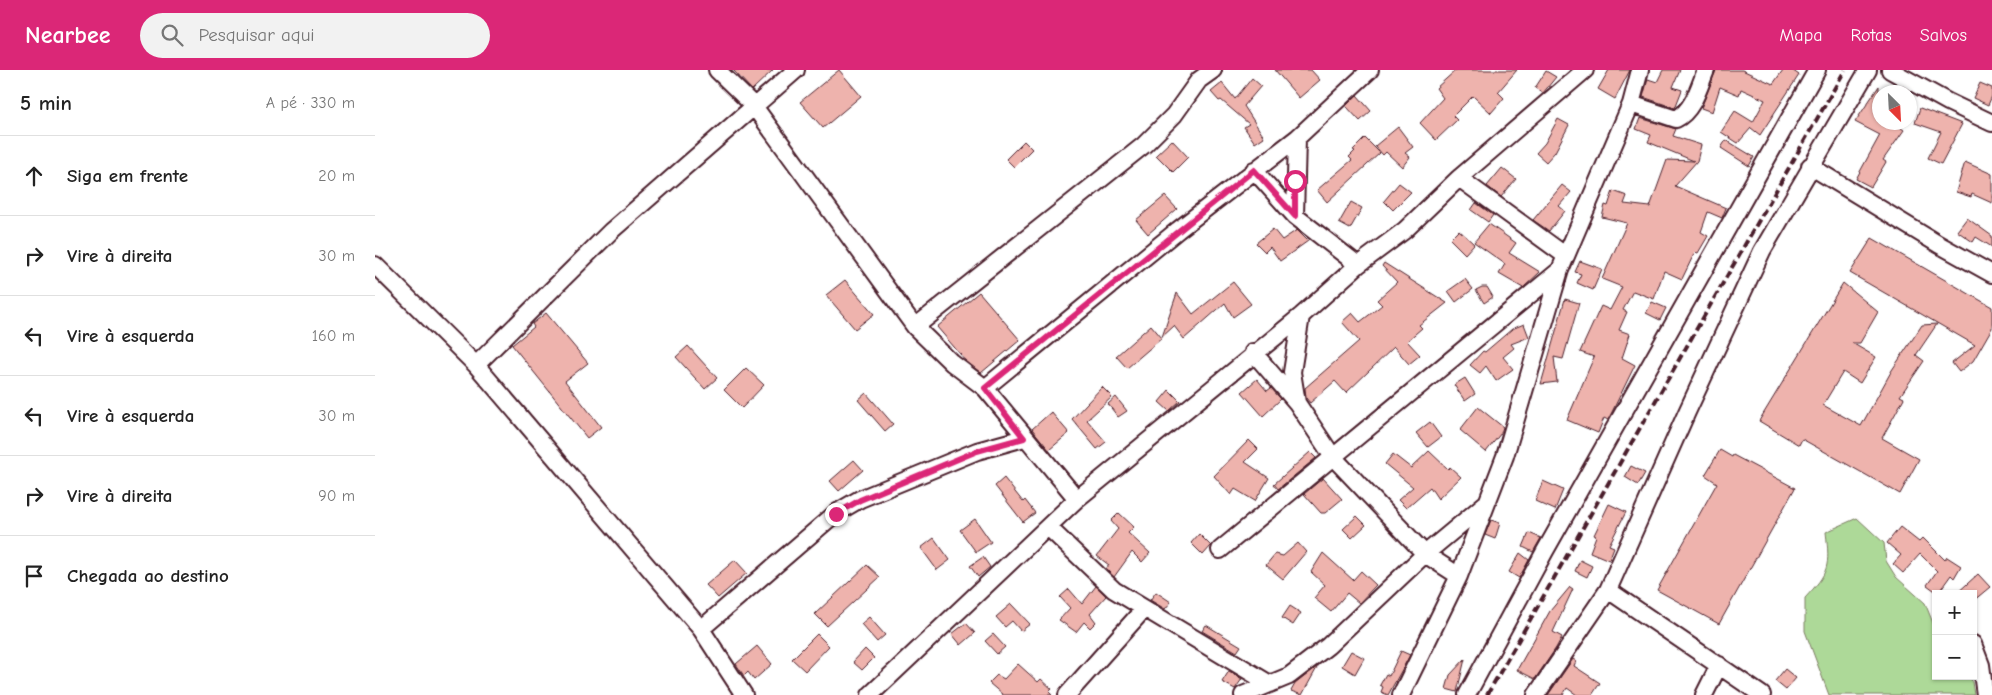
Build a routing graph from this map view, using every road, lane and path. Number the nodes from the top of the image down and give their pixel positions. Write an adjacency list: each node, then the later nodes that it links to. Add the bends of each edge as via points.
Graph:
1 (717, 70): 12 (street)
2 (795, 70): 12 (street)
3 (1213, 70): 24 (street, via 1199,80 1174,115 1145,146)
4 (1371, 70): 14 (street)
5 (1585, 70): 17 (street)
6 (1640, 70): 11 (street)
7 (1706, 70): 11 (street, via 1693,102 1684,115 1676,119)
8 (1817, 70): 48 (street)
9 (1868, 70): 15 (street)
10 (1890, 70): 13 (street)
11 (1631, 104): 19 (street)
12 (753, 105): 24 (street); 26 (street, via 611,231)
13 (1992, 123)
14 (1297, 138): 16 (street); 18 (street)
15 (1810, 166): 22 (street); 37 (street, via 1762,251)
16 (1254, 170): 18 (street); 27 (street)
17 (1459, 178): 19 (street); 21 (street, via 1405,230)
18 (1295, 216): 21 (street)
19 (1563, 263): 30 (street); 32 (street, via 1505,456)
20 (375, 265): 26 (street)
21 (1358, 265): 23 (street)
22 (1992, 274)
23 (1301, 316): 25 (street); 28 (street, via 1292,372)
24 (915, 327): 27 (street, via 952,363)
25 (1253, 352): 28 (street); 31 (street)
26 (476, 366): 39 (street)
27 (985, 388): 29 (street)
28 (1297, 403): 30 (street)
29 (1024, 438): 31 (street); 39 (street, via 977,451 844,509)
30 (1333, 457): 34 (street); 35 (street)
31 (1077, 499): 33 (street)
32 (1487, 502): 35 (street); 36 (street)
33 (1048, 526): 38 (street, via 1114,590); 44 (street)
34 (1220, 550)
35 (1425, 554): 36 (street); 42 (street, via 1328,646 1289,676)
36 (1459, 576): 47 (street)
37 (1608, 590): 41 (street); 49 (street)
38 (1144, 609): 42 (street); 45 (street)
39 (701, 629): 43 (street)
40 (1977, 654): 52 (street)
41 (1719, 665): 50 (street); 51 (street)
42 (1270, 684): 46 (street)
43 (743, 695)
44 (870, 695)
45 (1067, 695)
46 (1243, 695)
47 (1401, 695)
48 (1467, 695)
49 (1536, 695)
50 (1704, 695)
51 (1761, 695)
52 (1985, 695)

